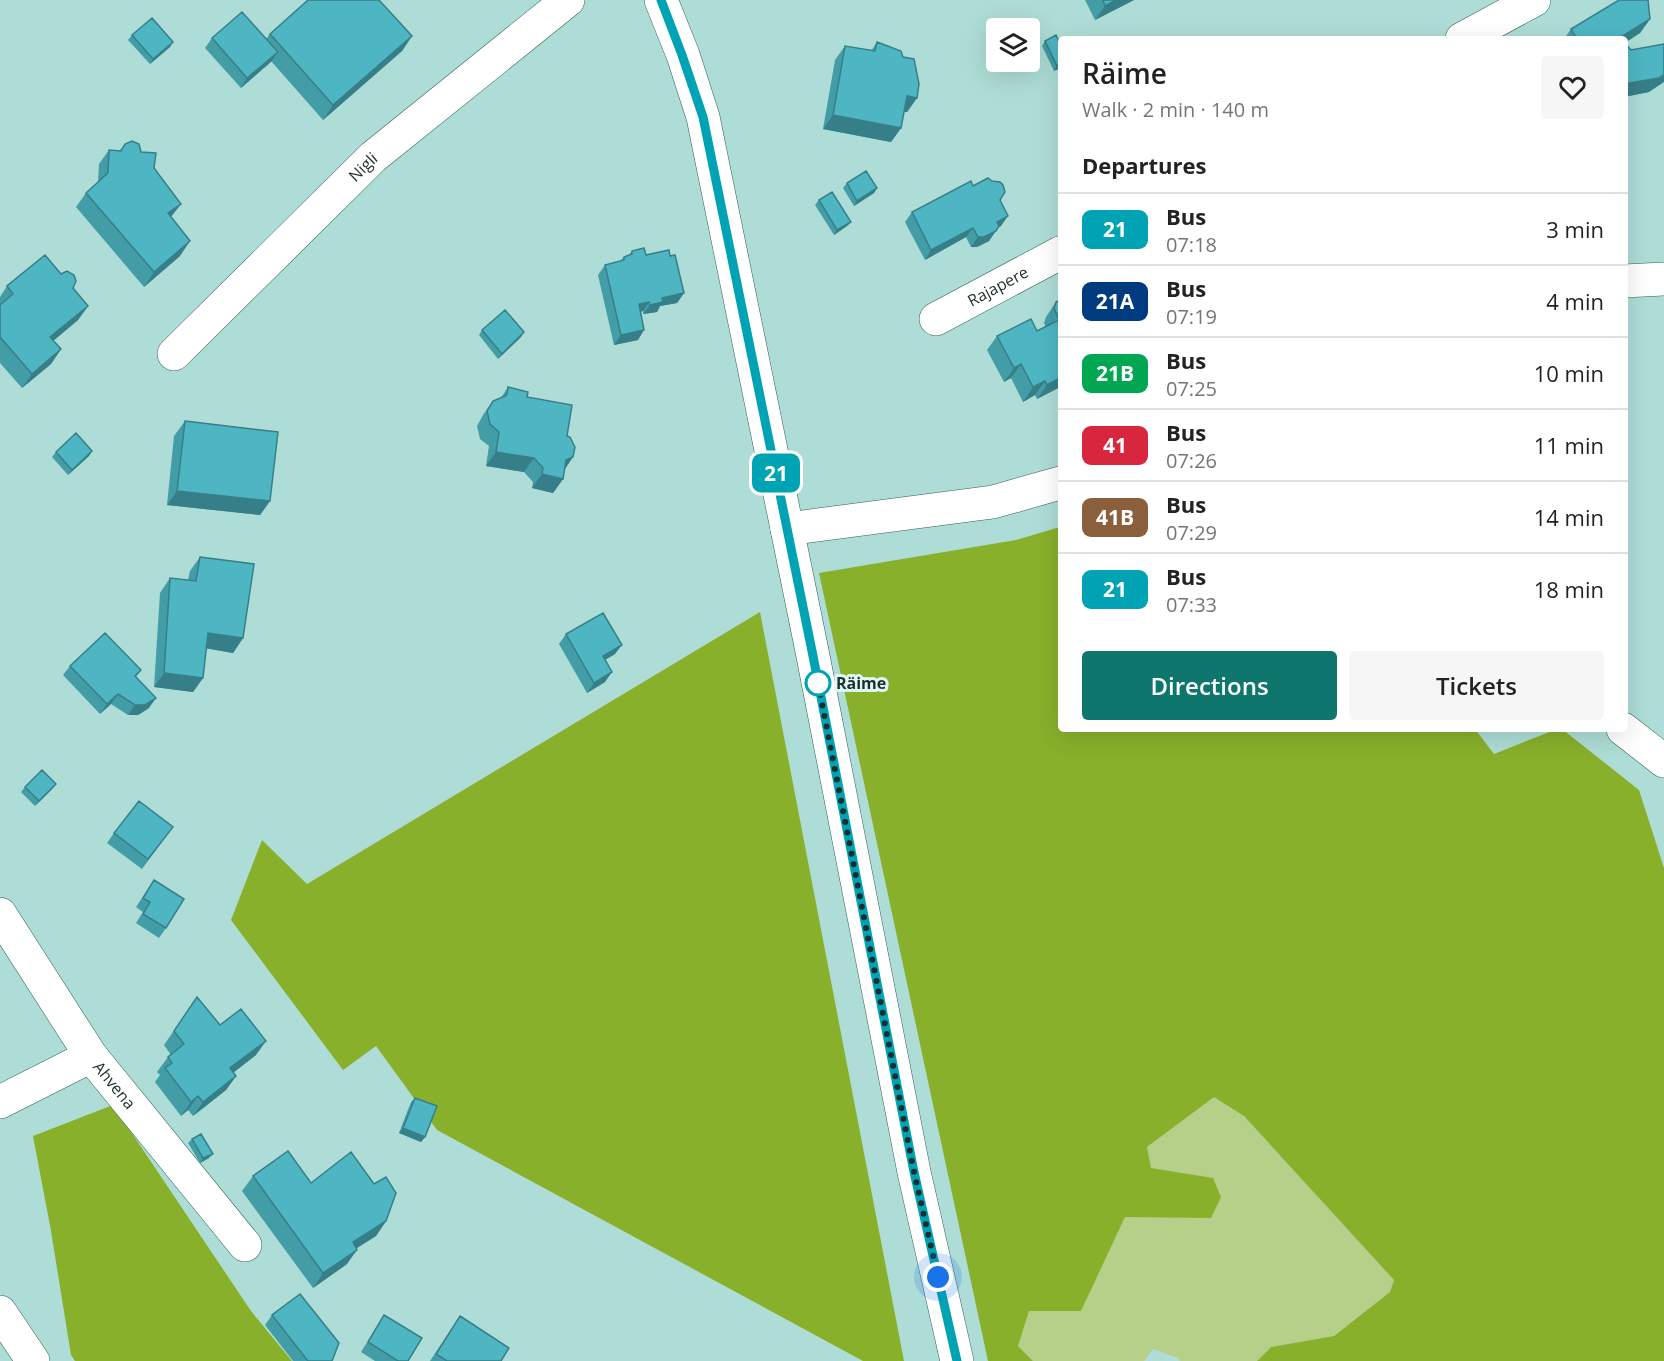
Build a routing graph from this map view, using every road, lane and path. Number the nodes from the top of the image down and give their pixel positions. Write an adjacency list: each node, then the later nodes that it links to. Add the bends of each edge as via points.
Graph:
1 (568, 0): 9 (street, Nigli, via 373,157)
2 (661, 0): 11 (street, via 703,117)
3 (1522, 3): 4 (street)
4 (1467, 36)
5 (1058, 254): 8 (street, Rajapere)
6 (1664, 279): 7 (street)
7 (1628, 281)
8 (936, 319)
9 (174, 354)
10 (1058, 484): 11 (street, via 993,502)
11 (787, 529): 20 (street, via 914,1172)
12 (1627, 732): 13 (street)
13 (1664, 761)
14 (0, 914): 15 (street, Ahvena)
15 (91, 1056): 16 (street); 17 (street, Ahvena)
16 (0, 1102)
17 (245, 1245)
18 (0, 1312): 19 (street)
19 (33, 1361)
20 (957, 1361)

